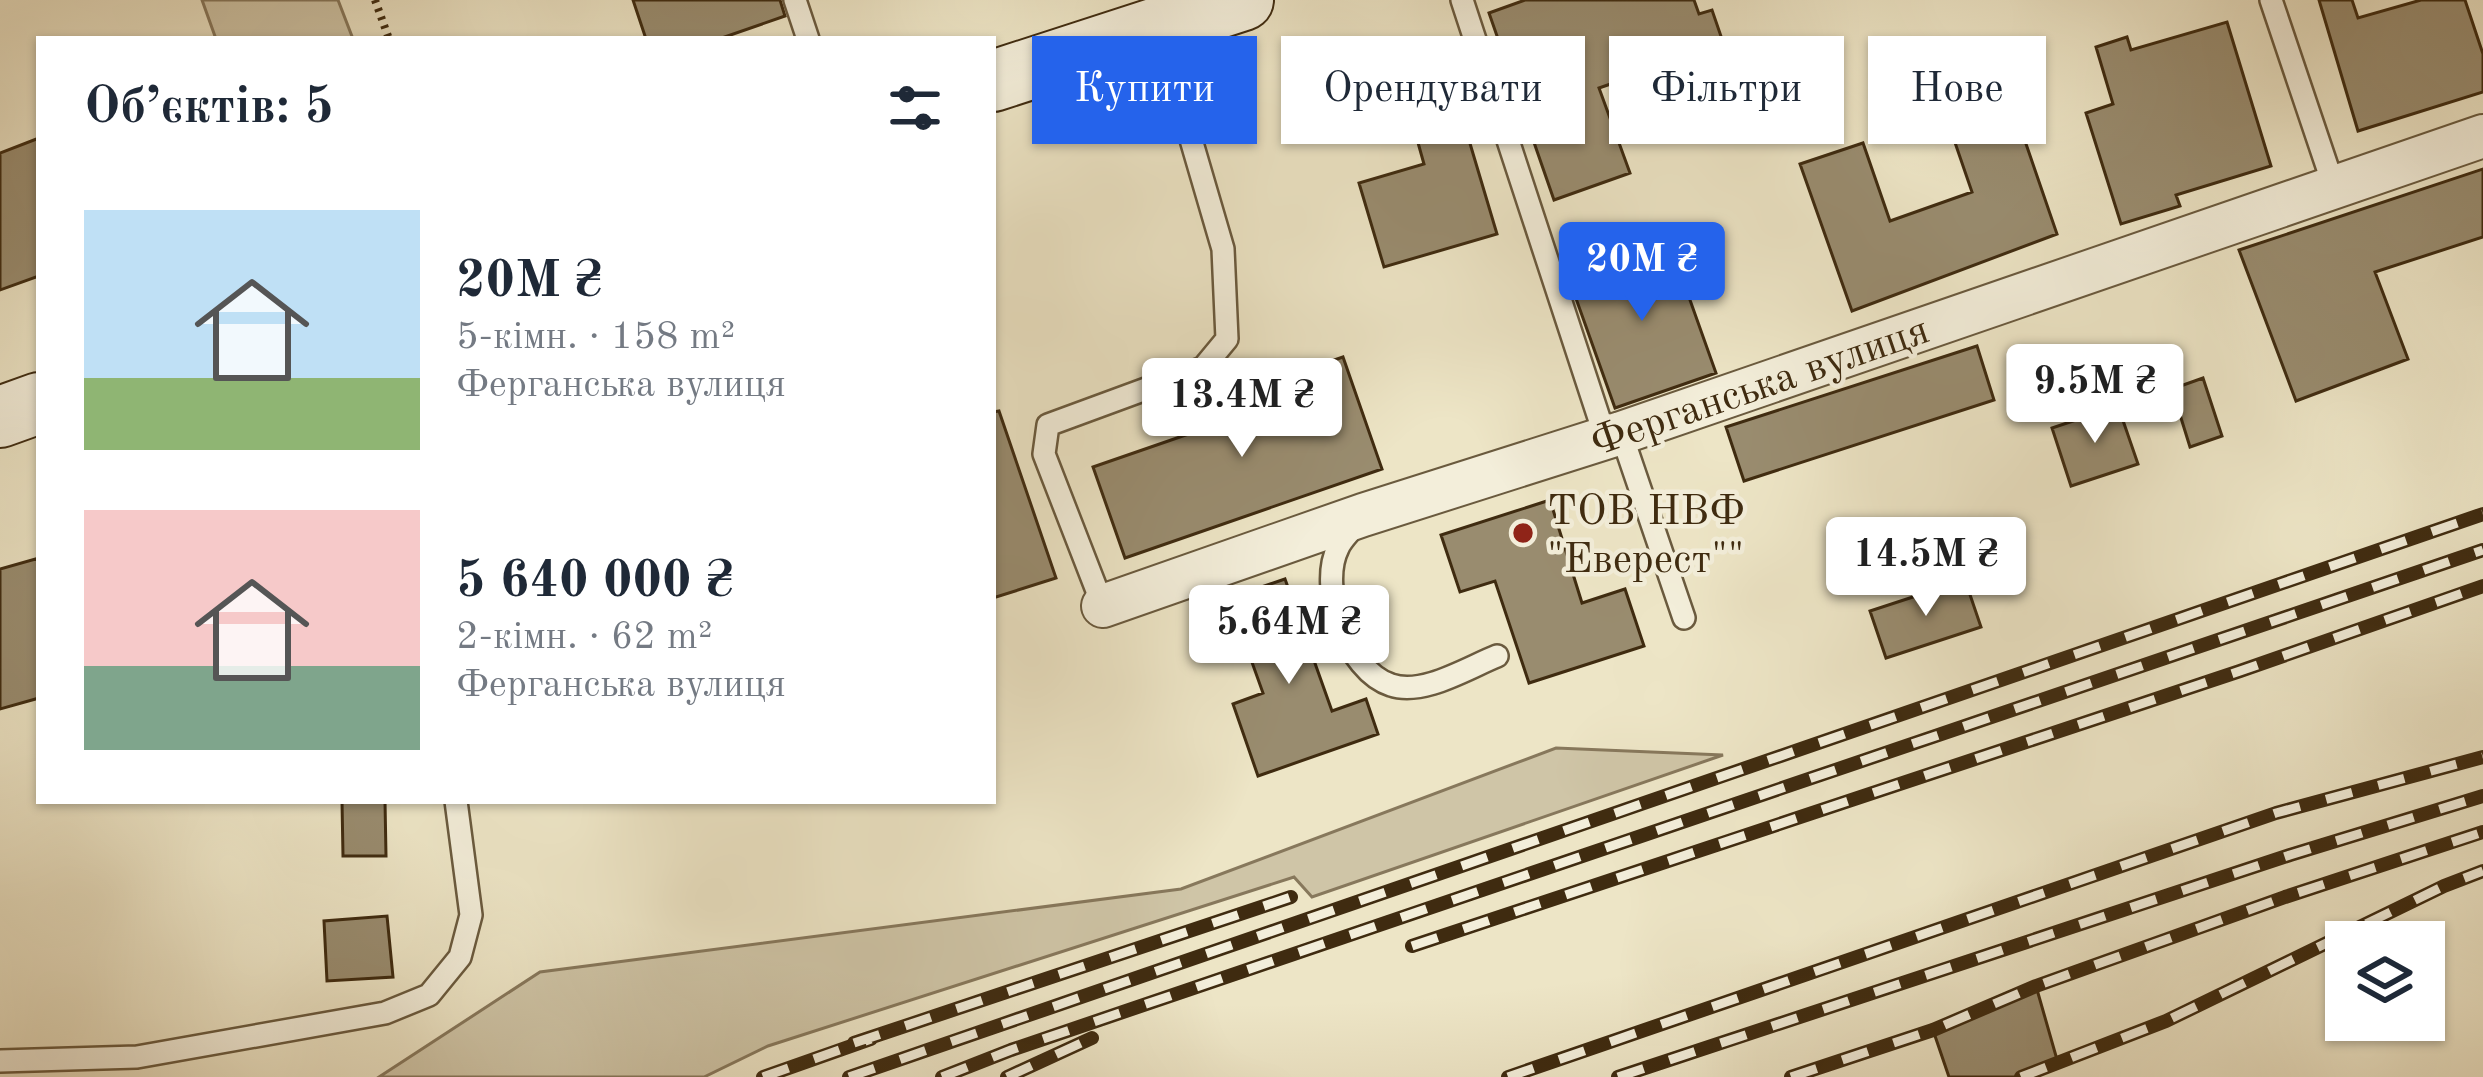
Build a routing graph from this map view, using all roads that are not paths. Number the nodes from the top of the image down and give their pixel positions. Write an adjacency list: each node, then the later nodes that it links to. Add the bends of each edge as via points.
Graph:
1 (795, 0): 6 (lane)
2 (1243, 0): 5 (main road)
3 (1462, 0): 12 (lane, via 1600,421)
4 (2271, 0): 9 (lane)
5 (1159, 29): 7 (main road); 14 (lane, via 1222,249 1227,339 1203,368 1048,425 1044,454)
6 (807, 36)
7 (996, 80)
8 (2483, 136): 9 (street, Ферганська вулиця)
9 (2334, 187): 12 (street, Ферганська вулиця)
10 (36, 405): 11 (main road)
11 (0, 417)
12 (1621, 433): 13 (street, Ферганська вулиця); 15 (lane)
13 (1363, 515): 14 (street, Ферганська вулиця); 16 (lane, via 1337,548 1333,599 1355,655 1391,686 1416,688)
14 (1102, 606)
15 (1684, 618)
16 (1497, 656)
17 (455, 804): 18 (lane, via 471,915 460,957 429,995 385,1013 137,1057)
18 (0, 1061)

